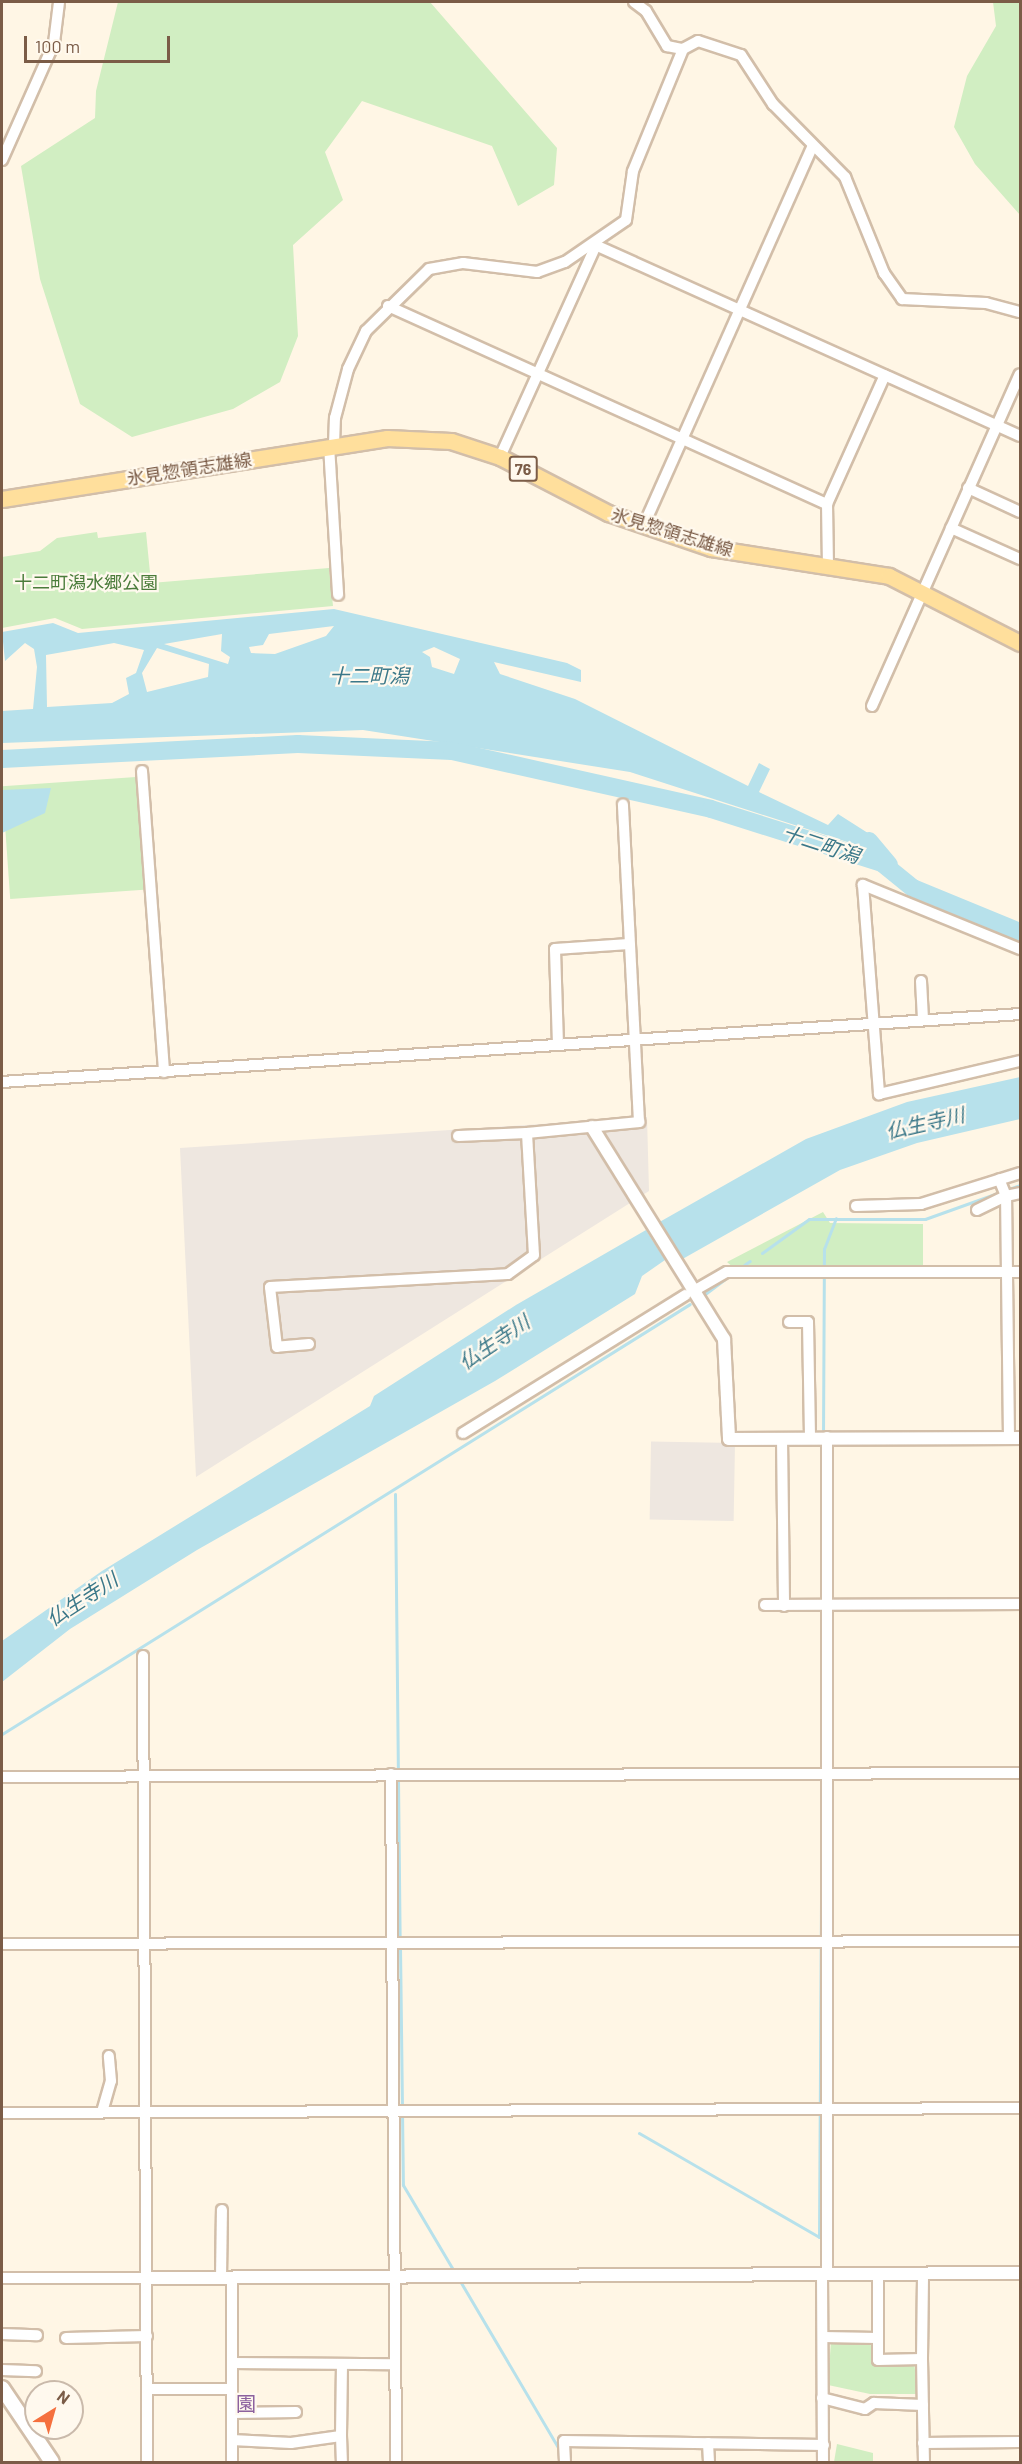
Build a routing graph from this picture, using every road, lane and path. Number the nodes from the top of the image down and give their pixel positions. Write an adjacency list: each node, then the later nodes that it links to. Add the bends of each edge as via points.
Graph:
1 (59, 2): 5 (street, via 54,43)
2 (634, 2): 3 (street, via 646,11 657,36)
3 (682, 49): 4 (street, via 698,40 741,56 772,104); 6 (street, via 633,171 626,220)
4 (813, 146): 8 (street); 9 (street, via 845,177 884,273 902,299 986,303)
5 (2, 160)
6 (594, 246): 7 (street, via 537,272 463,263 429,270); 8 (street); 10 (street)
7 (388, 306): 10 (street); 16 (street, via 366,331 348,369)
8 (738, 310): 12 (street); 15 (street)
9 (1020, 312)
10 (538, 372): 15 (street); 17 (street)
11 (1020, 374): 13 (street)
12 (885, 375): 13 (street); 20 (street)
13 (996, 425): 14 (street); 18 (street)
14 (1020, 436)
15 (681, 439): 20 (street); 22 (street)
16 (332, 446): 17 (main road, 氷見惣領志雄線 / 76, via 419,438); 19 (main road, 氷見惣領志雄線 / 76); 27 (street)
17 (500, 457): 22 (main road, 氷見惣領志雄線 / 76)
18 (968, 488): 21 (street); 23 (street)
19 (2, 499)
20 (827, 504): 25 (street)
21 (1020, 512)
22 (643, 527): 25 (main road, 氷見惣領志雄線 / 76, via 711,548)
23 (951, 528): 24 (street); 26 (street)
24 (1020, 559)
25 (828, 567): 26 (main road, 氷見惣領志雄線 / 76, via 890,576)
26 (924, 591): 28 (main road, 氷見惣領志雄線 / 76); 29 (street)
27 (338, 595)
28 (1020, 644)
29 (872, 706)
30 (142, 771): 41 (street)
31 (622, 804): 32 (street)
32 (629, 944): 38 (street); 39 (street, via 555,949)
33 (1020, 949): 37 (street, via 863,885)
34 (921, 981): 36 (street)
35 (1020, 1014): 36 (street)
36 (923, 1019): 37 (street)
37 (873, 1022): 38 (street); 40 (street, via 879,1094)
38 (634, 1041): 39 (street); 43 (street, via 639,1122)
39 (558, 1045): 41 (street)
40 (1020, 1061)
41 (164, 1072): 42 (street)
42 (2, 1082)
43 (592, 1127): 44 (street); 61 (street, via 724,1339 729,1438)
44 (527, 1133): 45 (street); 57 (street, via 534,1254 508,1274 270,1287 277,1347)
45 (458, 1136)
46 (1020, 1173): 47 (street)
47 (999, 1179): 49 (street); 50 (street, via 921,1204)
48 (1020, 1193): 49 (street)
49 (1006, 1196): 51 (street); 52 (street)
50 (856, 1206)
51 (977, 1210)
52 (1007, 1272): 53 (street); 54 (street, via 727,1272); 62 (street)
53 (1020, 1272)
54 (697, 1289)
55 (686, 1295): 58 (street)
56 (789, 1322): 59 (street, via 808,1322)
57 (309, 1344)
58 (463, 1433)
59 (810, 1437): 60 (street); 61 (street)
60 (827, 1437): 62 (street); 66 (street)
61 (782, 1438): 65 (street)
62 (1015, 1438)
63 (1020, 1604): 66 (street)
64 (765, 1605): 65 (street)
65 (784, 1606): 66 (street)
66 (829, 1607): 70 (street)
67 (143, 1656): 72 (street)
68 (391, 1773): 70 (street); 72 (street); 77 (street)
69 (1020, 1773): 70 (street)
70 (825, 1774): 73 (street)
71 (2, 1777): 72 (street)
72 (145, 1777): 76 (street)
73 (825, 1941): 74 (street); 77 (street); 79 (street)
74 (1020, 1941)
75 (2, 1944): 76 (street)
76 (144, 1944): 77 (street); 82 (street)
77 (392, 1945): 81 (street)
78 (110, 2056): 83 (street, via 111,2081)
79 (826, 2108): 80 (street); 81 (street); 89 (street)
80 (1020, 2108)
81 (393, 2109): 82 (street); 90 (street)
82 (148, 2111): 83 (street); 92 (street)
83 (102, 2112): 84 (street)
84 (2, 2113)
85 (222, 2210): 93 (street)
86 (878, 2273): 87 (street); 89 (street); 99 (street)
87 (923, 2273): 88 (street); 100 (street)
88 (1020, 2273)
89 (825, 2274): 90 (street); 97 (street)
90 (394, 2276): 93 (street); 103 (street)
91 (2, 2278): 92 (street)
92 (147, 2278): 93 (street); 96 (street)
93 (226, 2278): 101 (street)
94 (2, 2334): 95 (street)
95 (37, 2335)
96 (147, 2336): 98 (street); 107 (street)
97 (823, 2337): 99 (street); 109 (street)
98 (66, 2338)
99 (877, 2338): 100 (street, via 878,2360)
100 (922, 2359): 110 (street)
101 (232, 2363): 102 (street); 108 (street)
102 (342, 2364): 103 (street); 113 (street)
103 (395, 2364): 123 (street)
104 (2, 2370): 105 (street)
105 (36, 2371)
106 (2, 2388): 119 (main road)
107 (147, 2389): 108 (street); 120 (street)
108 (232, 2390): 112 (street)
109 (822, 2398): 110 (street, via 865,2409 874,2403); 118 (street)
110 (923, 2405): 116 (street)
111 (296, 2412): 112 (street)
112 (232, 2413): 114 (street)
113 (341, 2436): 114 (street, via 291,2443); 122 (street)
114 (232, 2440): 121 (street)
115 (1020, 2442): 116 (street)
116 (923, 2443): 127 (street)
117 (708, 2444): 118 (street); 124 (street, via 564,2441); 125 (street)
118 (824, 2445): 126 (street)
119 (52, 2463)
120 (147, 2463)
121 (232, 2463)
122 (342, 2463)
123 (396, 2463)
124 (565, 2463)
125 (709, 2463)
126 (824, 2463)
127 (924, 2463)

